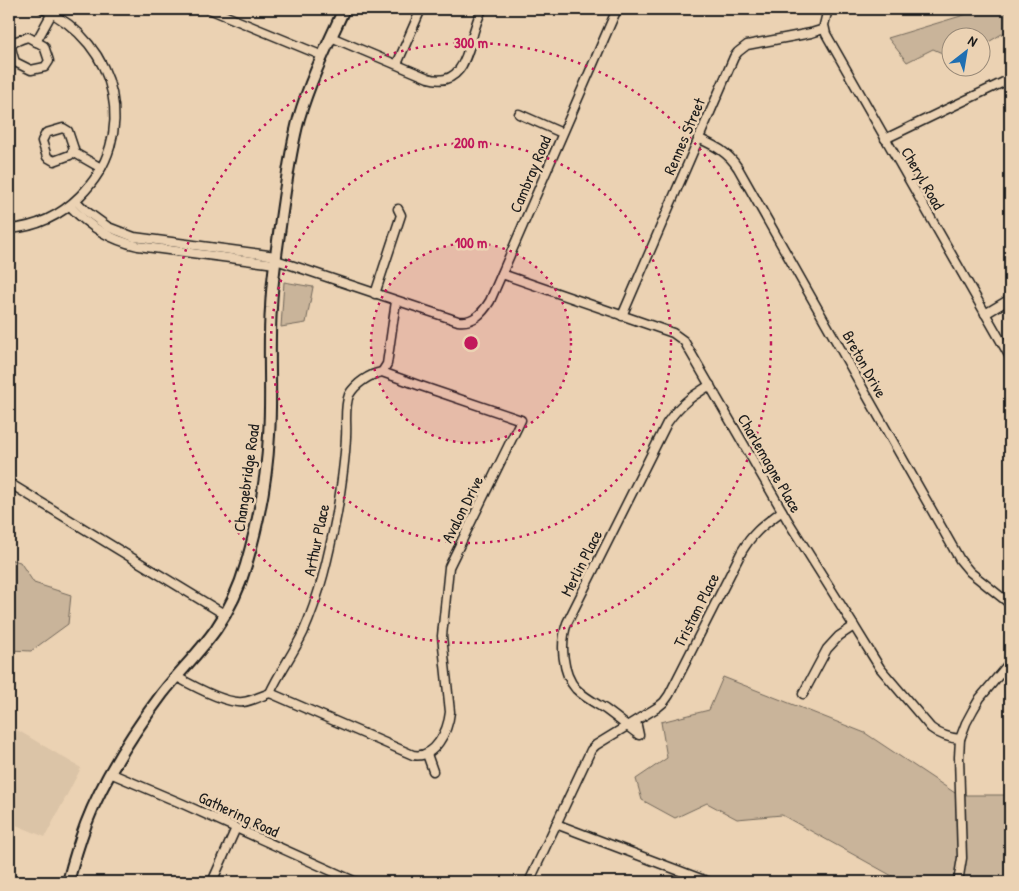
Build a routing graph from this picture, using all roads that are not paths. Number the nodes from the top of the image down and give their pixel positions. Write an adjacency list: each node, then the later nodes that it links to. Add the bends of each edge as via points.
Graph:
1 (44, 9): 8 (street)
2 (208, 9): 12 (street)
3 (344, 9): 10 (main road, Changebridge Road)
4 (421, 9): 13 (street)
5 (482, 9): 13 (street, via 462,65 450,78 436,80)
6 (617, 9): 16 (street, Cambray Road)
7 (828, 9): 9 (street)
8 (52, 13): 11 (street); 20 (street, via 88,41 109,80 114,106 113,133)
9 (824, 29): 17 (street, Rennes Street, via 747,46 738,52); 18 (street, Cheryl Road)
10 (332, 37): 12 (main road, Changebridge Road); 13 (street)
11 (36, 42): 11 (street, via 44,46 49,61 45,67 31,70 15,62 10,48 14,42 28,37)
12 (323, 56): 24 (main road, Changebridge Road, via 299,118 288,170)
13 (397, 64)
14 (1010, 80): 18 (street)
15 (519, 114): 16 (street)
16 (562, 133): 25 (street, Cambray Road)
17 (698, 138): 30 (street, Rennes Street); 36 (street, Breton Drive, via 724,151 734,161 960,560)
18 (885, 139): 29 (street, Cheryl Road)
19 (73, 152): 19 (street, via 54,161 47,157 42,141 46,133 63,128 68,131); 20 (street)
20 (101, 168): 21 (street)
21 (73, 203): 23 (street, via 42,222); 24 (street, Cambray Road, via 108,227 134,237)
22 (398, 209): 26 (street, via 401,215)
23 (9, 229)
24 (276, 260): 26 (street, Cambray Road); 37 (main road, Changebridge Road, via 270,309 267,465 247,562)
25 (502, 274): 28 (street, Cambray Road, via 490,302 471,320 458,321); 30 (street, Charlemagne Place)
26 (375, 294): 28 (street, Cambray Road)
27 (1010, 299): 29 (street)
28 (396, 301): 32 (street, via 389,355)
29 (985, 314): 31 (street, Cheryl Road)
30 (622, 316): 33 (street, Charlemagne Place, via 677,335 687,345)
31 (1010, 357)
32 (382, 372): 41 (street, Arthur Place, via 359,383 348,398 337,512 319,591 302,636); 46 (street, Avalon Drive, via 521,420 449,564 442,636 449,721 434,749)
33 (710, 385): 35 (street, Charlemagne Place); 44 (street, Merlin Place, via 683,403 667,423 564,631 564,656 572,684)
34 (9, 483): 37 (street)
35 (782, 511): 38 (street, Charlemagne Place); 43 (street, Tristam Place, via 758,529 745,546 669,695 658,707)
36 (1010, 604)
37 (224, 614): 40 (main road, Changebridge Road, via 212,635)
38 (854, 626): 42 (street, via 832,642); 45 (street, Charlemagne Place, via 880,668 930,728)
39 (1010, 662): 45 (street, via 972,710)
40 (177, 677): 41 (street, via 230,701 243,702); 48 (main road, Changebridge Road, via 136,730)
41 (270, 693): 46 (street, via 413,755)
42 (803, 694)
43 (636, 721): 44 (street); 44 (street, via 639,734)
44 (627, 726): 49 (street, via 591,750)
45 (960, 739): 56 (street, via 962,858)
46 (427, 754): 47 (street)
47 (433, 771)
48 (110, 773): 50 (street, Gathering Road); 51 (main road, Changebridge Road, via 87,822)
49 (556, 824): 54 (street); 55 (street)
50 (236, 828): 52 (street); 53 (street, Gathering Road)
51 (68, 882)
52 (212, 882)
53 (356, 882)
54 (529, 882)
55 (709, 882)
56 (958, 882)

